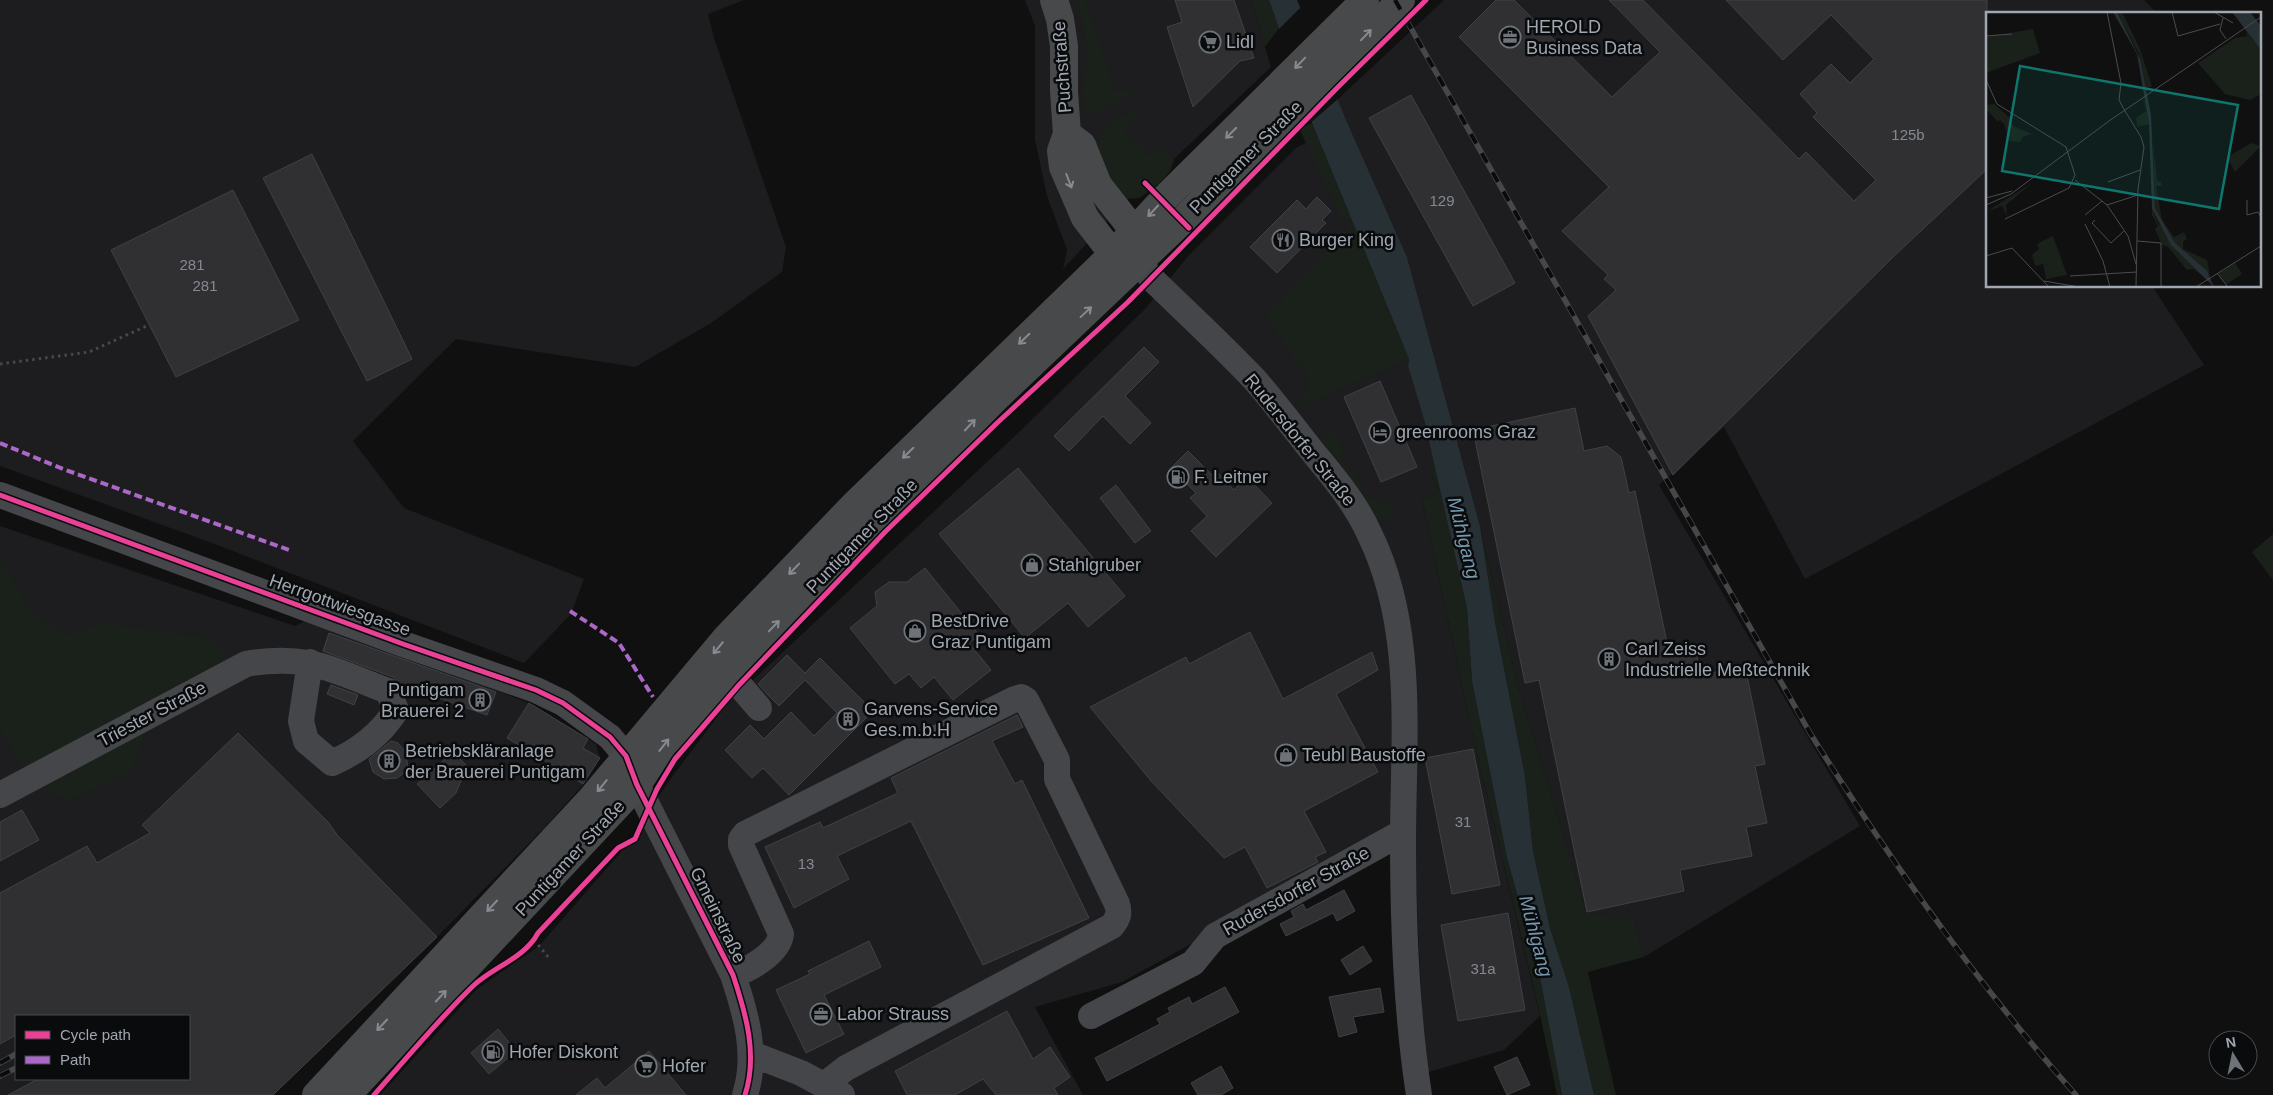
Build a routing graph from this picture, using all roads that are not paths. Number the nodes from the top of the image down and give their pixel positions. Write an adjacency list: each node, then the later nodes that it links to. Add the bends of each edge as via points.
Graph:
1 (1054, 0): 4 (main road, Puchstraße, via 1064,46)
2 (1364, 0): 5 (main road, Puntigamer Straße, one-way to 5)
3 (1401, 0): 7 (main road, Puntigamer Straße, one-way to 3)
4 (1067, 134): 5 (main road, Puchstraße, via 1082,145 1098,185); 6 (main road, Puchstraße, one-way to 6, via 1061,151 1063,167 1080,211)
5 (1134, 231): 6 (main road, Puntigamer Straße); 7 (main road, Puchstraße)
6 (1113, 254): 7 (main road); 12 (main road, Puntigamer Straße, one-way to 12, via 855,504 726,638)
7 (1140, 262): 10 (main road, Puntigamer Straße, one-way to 7, via 998,396); 15 (street, Rudersdorfer Straße, via 1151,278 1256,381 1348,497 1370,533 1394,601 1402,650 1405,705)
8 (0, 495): 12 (street, Herrgottwiesgasse, via 536,690 564,703 610,737)
9 (310, 662): 14 (street, Triester Straße, via 298,659 246,664)
10 (730, 673): 11 (street); 13 (main road, Puntigamer Straße, one-way to 10, via 664,744)
11 (758, 708)
12 (626, 756): 13 (street, Herrgottwiesgasse); 21 (main road, Puntigamer Straße, one-way to 21, via 591,799)
13 (637, 785): 16 (street, Gmeinstraße); 22 (main road, Puntigamer Straße, one-way to 13)
14 (0, 795)
15 (1403, 832): 17 (street, Rudersdorfer Straße, via 1215,936 1193,963); 20 (street, Rudersdorfer Straße, via 1403,888)
16 (733, 975): 18 (street, Gmeinstraße, via 743,1005); 19 (street, via 745,971 771,952 781,934 741,845 745,834 1015,699 1026,700 1056,760 1057,779 1117,904 1118,918 1112,926 846,1068)
17 (1090, 1016)
18 (752, 1054): 19 (street, via 802,1072); 23 (street, Gmeinstraße, via 750,1081)
19 (833, 1090)
20 (1415, 1094)
21 (316, 1095)
22 (347, 1095)
23 (745, 1095)

